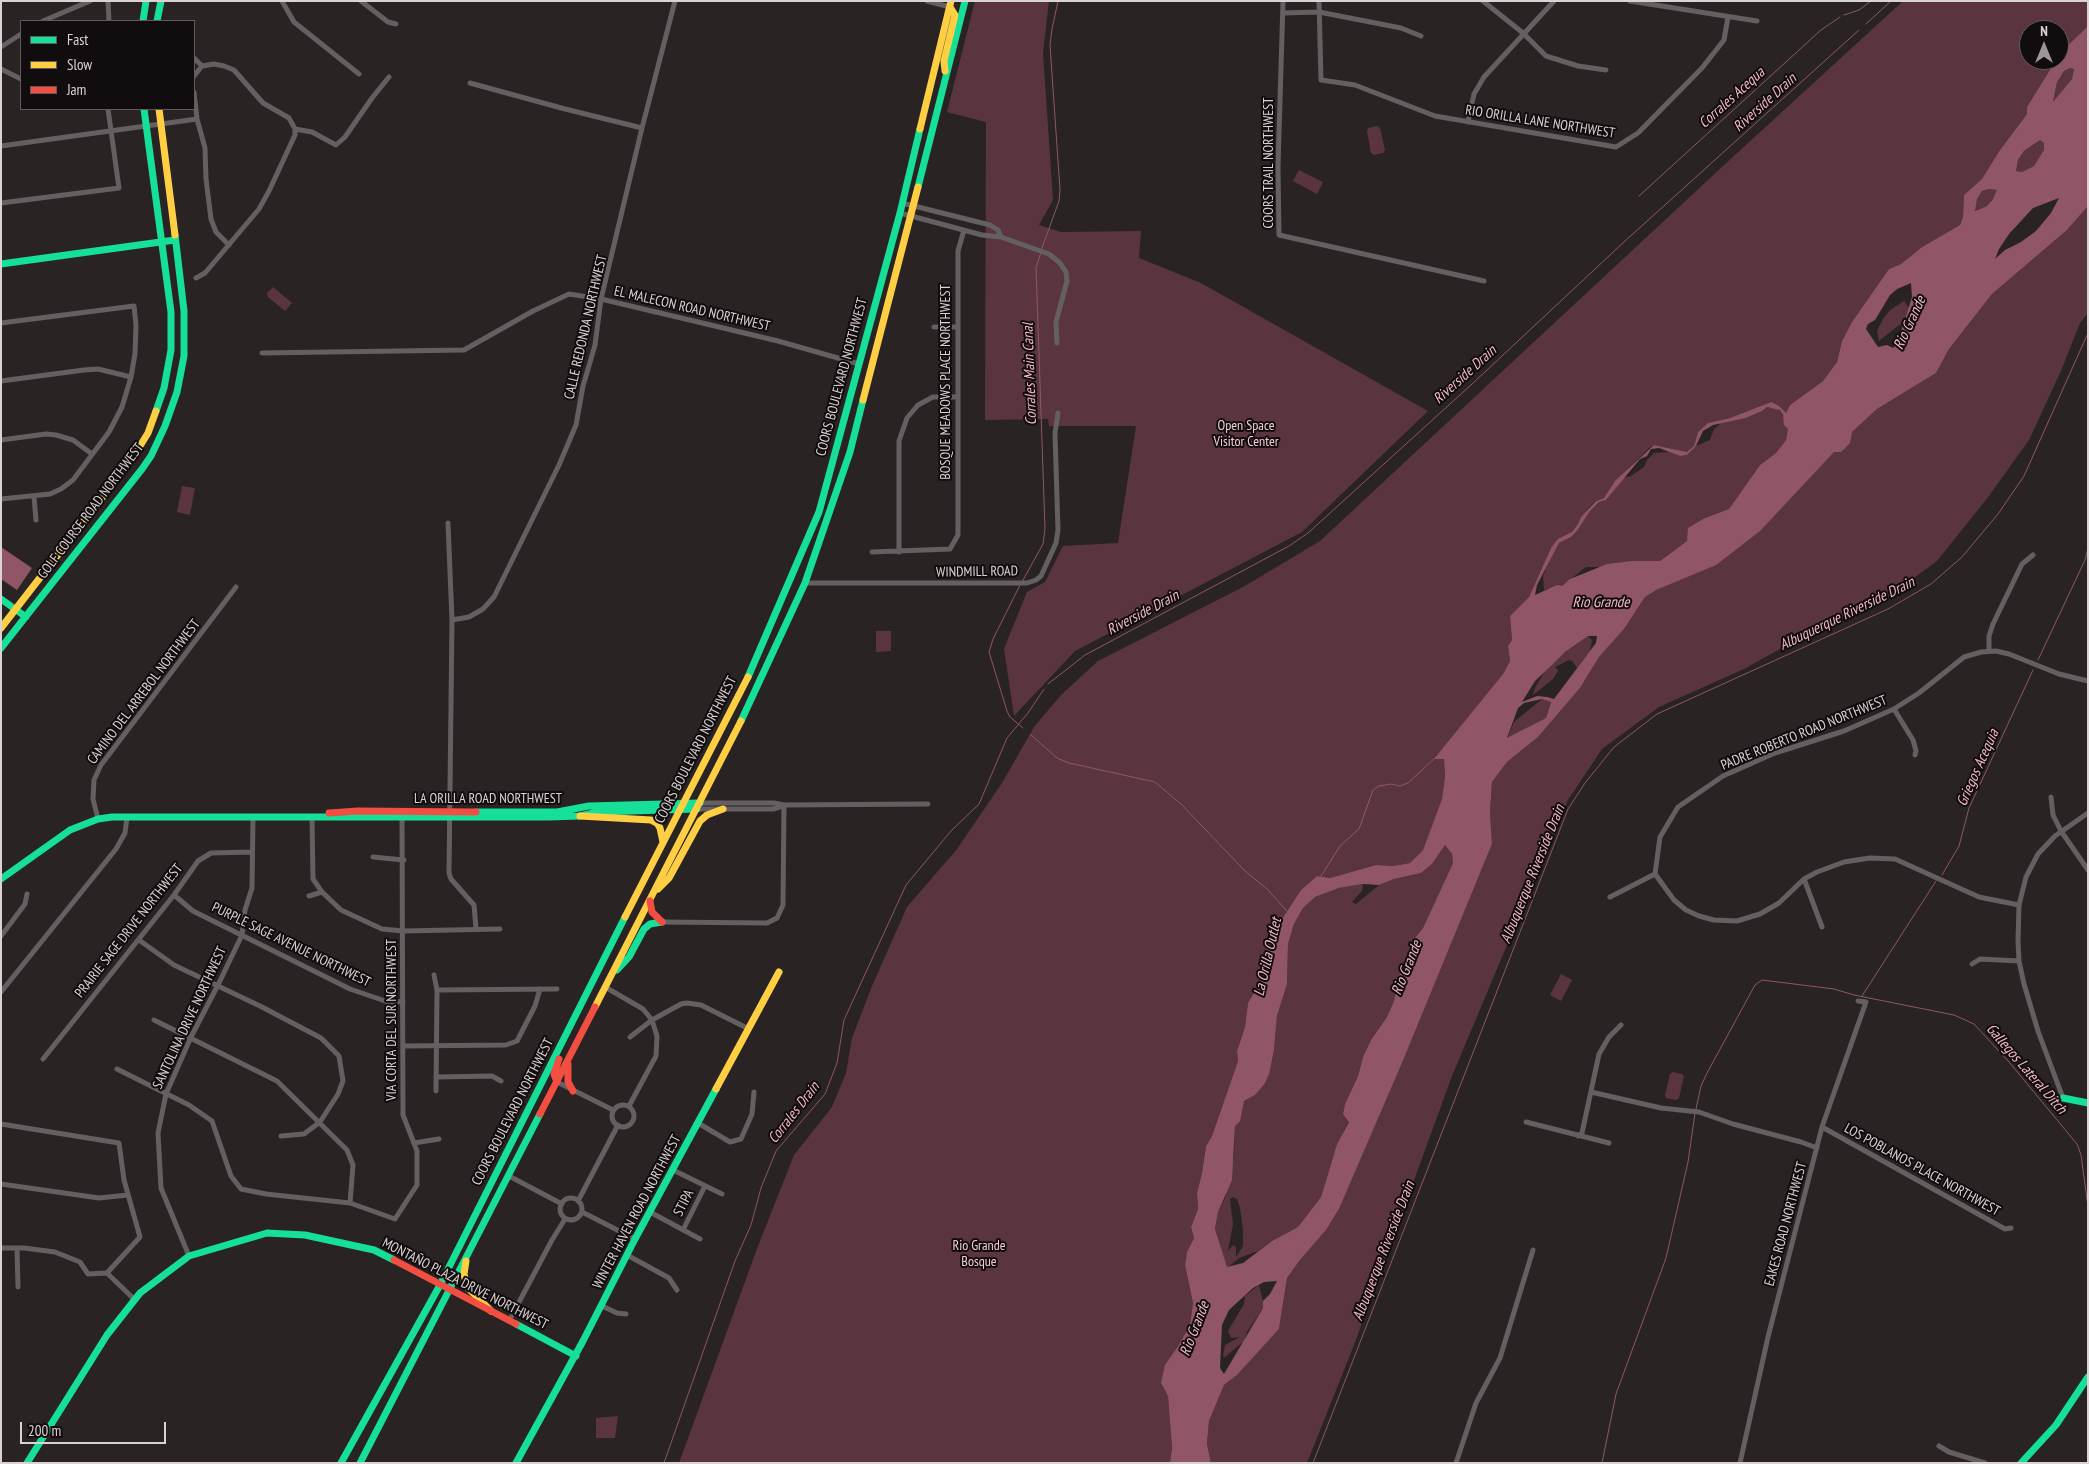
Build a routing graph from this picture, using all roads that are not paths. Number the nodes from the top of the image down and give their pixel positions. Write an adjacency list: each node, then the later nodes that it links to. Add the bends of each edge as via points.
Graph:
1 (90, 1): 19 (street)
2 (108, 1): 20 (street)
3 (146, 1): 21 (main road)
4 (161, 1): 22 (main road)
5 (282, 1): 33 (street, via 294,22)
6 (361, 1): 24 (street, via 388,22)
7 (675, 1): 47 (street, CALLE REDONDA NORTHWEST)
8 (927, 1): 15 (street)
9 (965, 1): 37 (main road, COORS BOULEVARD NORTHWEST)
10 (1283, 1): 17 (street, COORS TRAIL NORTHWEST)
11 (1319, 1): 16 (street)
12 (1483, 1): 25 (street)
13 (1554, 1): 25 (street)
14 (1630, 1): 18 (street)
15 (950, 4): 37 (main road, via 954,15 944,61); 51 (main road, COORS BOULEVARD NORTHWEST)
16 (1319, 12): 17 (street); 27 (street, via 1401,28); 44 (street, RIO ORILLA LANE NORTHWEST, via 1321,80 1355,85 1435,116)
17 (1283, 13): 63 (street, COORS TRAIL NORTHWEST, via 1279,235)
18 (1728, 17): 23 (street); 44 (street, RIO ORILLA LANE NORTHWEST, via 1724,40 1702,68 1638,133 1616,147)
19 (45, 20)
20 (109, 20)
21 (143, 20)
22 (157, 20)
23 (1757, 21)
24 (396, 24)
25 (1523, 33): 32 (street, via 1546,56); 44 (street, via 1474,94)
26 (20, 35): 28 (street)
27 (1421, 36)
28 (1, 47)
29 (195, 59): 30 (street)
30 (202, 66): 34 (street); 48 (street, via 214,64 234,70 263,103 289,118)
31 (1, 69): 36 (street)
32 (1606, 70)
33 (359, 74)
34 (195, 75)
35 (389, 77): 48 (street, via 336,145 312,132)
36 (20, 78)
37 (946, 78): 53 (main road, COORS BOULEVARD NORTHWEST)
38 (470, 83): 47 (street)
39 (195, 101): 43 (street)
40 (108, 110): 49 (street)
41 (144, 110): 46 (main road, GOLF COURSE ROAD NORTHWEST)
42 (159, 110): 45 (main road, GOLF COURSE ROAD NORTHWEST)
43 (197, 119): 45 (street); 60 (street, via 204,148 212,225)
44 (1468, 122)
45 (161, 123): 46 (street); 58 (main road, GOLF COURSE ROAD NORTHWEST)
46 (146, 125): 49 (street); 59 (main road, GOLF COURSE ROAD NORTHWEST)
47 (642, 128): 64 (street, CALLE REDONDA NORTHWEST)
48 (295, 129): 60 (street, via 264,200)
49 (112, 130): 50 (street); 52 (street, via 119,188)
50 (1, 146)
51 (902, 203): 53 (street); 54 (main road, COORS BOULEVARD NORTHWEST)
52 (1, 204)
53 (913, 206): 55 (main road, COORS BOULEVARD NORTHWEST); 57 (street, via 990,225 998,230)
54 (900, 213): 55 (street); 70 (main road, COORS BOULEVARD NORTHWEST)
55 (911, 216): 56 (street); 84 (main road, COORS BOULEVARD NORTHWEST, via 850,452)
56 (964, 230): 57 (street); 67 (street, BOSQUE MEADOWS PLACE NORTHWEST, via 958,251)
57 (1001, 237): 68 (street, via 1049,254 1060,262 1066,272 1067,282 1056,322)
58 (175, 240): 59 (main road); 88 (main road, GOLF COURSE ROAD NORTHWEST, via 184,311 184,356 177,392 165,426 142,469)
59 (162, 241): 61 (main road); 87 (main road, GOLF COURSE ROAD NORTHWEST, via 172,334 166,378 148,433 127,467)
60 (229, 245): 62 (street)
61 (1, 264)
62 (196, 278)
63 (1484, 281)
64 (602, 299): 69 (street, EL MALECON ROAD NORTHWEST, via 569,294 464,350); 70 (street, EL MALECON ROAD NORTHWEST); 89 (street, CALLE REDONDA NORTHWEST, via 596,345 576,425 559,464 494,597 469,617)
65 (1, 323): 71 (street, via 134,306 135,354)
66 (934, 327): 67 (street)
67 (957, 327): 73 (street, BOSQUE MEADOWS PLACE NORTHWEST)
68 (1057, 343)
69 (262, 353)
70 (859, 364): 99 (main road, COORS BOULEVARD NORTHWEST, via 819,512 743,689)
71 (131, 377): 72 (street, via 84,370); 76 (street, via 122,407)
72 (1, 382)
73 (957, 397): 82 (street, via 932,397 918,405 907,418 899,441); 82 (street, BOSQUE MEADOWS PLACE NORTHWEST, via 958,535 950,549)
74 (1058, 413): 84 (street, WINDMILL ROAD, via 1055,433 1058,530 1056,543 1041,576 1027,583)
75 (1, 440): 76 (street, via 56,434 73,440)
76 (92, 454): 77 (street, via 68,485)
77 (34, 497): 78 (street); 79 (street)
78 (1, 499)
79 (36, 520)
80 (448, 523): 89 (street)
81 (872, 552): 82 (street)
82 (899, 552)
83 (2033, 555): 92 (street, via 2022,564 1993,624 1989,636)
84 (805, 583): 100 (main road, COORS BOULEVARD NORTHWEST)
85 (236, 587): 109 (street, CAMINO DEL ARREBOL NORTHWEST, via 101,765 94,780 92,799)
86 (1, 599): 87 (main road)
87 (15, 610): 88 (main road); 90 (main road, GOLF COURSE ROAD NORTHWEST)
88 (26, 617): 91 (main road, GOLF COURSE ROAD NORTHWEST)
89 (452, 620): 104 (street)
90 (1, 628)
91 (1, 648)
92 (1990, 651): 93 (street, PADRE ROBERTO ROAD NORTHWEST); 94 (street, PADRE ROBERTO ROAD NORTHWEST, via 1964,657)
93 (2088, 681)
94 (1894, 709): 95 (street, via 1913,740); 116 (street, PADRE ROBERTO ROAD NORTHWEST, via 1723,776 1685,802 1678,807 1660,837)
95 (1915, 755)
96 (2051, 797): 110 (street, via 2053,815)
97 (928, 804): 98 (street, LA ORILLA ROAD NORTHWEST)
98 (784, 805): 100 (street, LA ORILLA ROAD NORTHWEST); 101 (street, LA ORILLA ROAD NORTHWEST, via 773,809); 126 (street, via 783,905 778,918 768,922)
99 (682, 806): 100 (main road, LA ORILLA ROAD NORTHWEST); 104 (main road, LA ORILLA ROAD NORTHWEST, via 589,806 565,812); 105 (main road, LA ORILLA ROAD NORTHWEST); 111 (main road, COORS BOULEVARD NORTHWEST)
100 (699, 806): 101 (street, LA ORILLA ROAD NORTHWEST); 124 (main road, COORS BOULEVARD NORTHWEST)
101 (723, 809): 124 (main road, via 707,815 700,822 669,878)
102 (2088, 813): 110 (street)
103 (402, 815): 104 (main road, LA ORILLA ROAD NORTHWEST); 108 (main road, LA ORILLA ROAD NORTHWEST); 114 (street, VIA CORTA DEL SUR NORTHWEST)
104 (449, 815): 105 (main road, LA ORILLA ROAD NORTHWEST); 128 (street, via 449,873 451,880 474,905)
105 (580, 816): 111 (main road, via 651,820 660,828)
106 (127, 817): 107 (main road, LA ORILLA ROAD NORTHWEST); 109 (main road, LA ORILLA ROAD NORTHWEST); 144 (street, via 125,832 116,849)
107 (253, 817): 108 (main road, LA ORILLA ROAD NORTHWEST); 112 (street, SANTOLINA DRIVE NORTHWEST)
108 (312, 817): 119 (street, via 313,879)
109 (98, 820): 118 (main road, LA ORILLA ROAD NORTHWEST, via 70,830)
110 (2061, 831): 115 (street); 125 (street, via 2033,861)
111 (663, 842): 138 (main road, COORS BOULEVARD NORTHWEST)
112 (252, 852): 121 (street, PRAIRIE SAGE DRIVE NORTHWEST, via 211,853 198,861); 131 (street, SANTOLINA DRIVE NORTHWEST, via 254,874)
113 (373, 857): 114 (street)
114 (404, 860): 130 (street, VIA CORTA DEL SUR NORTHWEST)
115 (2088, 870)
116 (1656, 874): 117 (street, via 1674,900 1686,910 1714,920 1737,921 1760,914 1779,903); 123 (street)
117 (1804, 878): 125 (street, via 1844,862 1895,859 1979,897); 127 (street)
118 (1, 879)
119 (322, 892): 122 (street); 130 (street, via 341,910 382,929)
120 (27, 894): 132 (street, via 25,904)
121 (174, 896): 131 (street, PURPLE SAGE AVENUE NORTHWEST, via 193,911); 133 (street, PRAIRIE SAGE DRIVE NORTHWEST)
122 (309, 896)
123 (1610, 897)
124 (651, 898): 126 (main road, via 650,908); 139 (main road, COORS BOULEVARD NORTHWEST)
125 (2019, 905): 134 (street)
126 (662, 922): 139 (main road, via 644,929 629,957)
127 (1822, 927)
128 (476, 929): 129 (street); 130 (street)
129 (500, 929)
130 (402, 931): 145 (street, VIA CORTA DEL SUR NORTHWEST)
131 (242, 935): 140 (street, SANTOLINA DRIVE NORTHWEST); 145 (street, PURPLE SAGE AVENUE NORTHWEST, via 350,989 391,1003)
132 (1, 936)
133 (138, 940): 140 (street, via 174,965); 155 (street, PRAIRIE SAGE DRIVE NORTHWEST)
134 (2019, 961): 135 (street, via 1980,959); 166 (street, via 2029,1004)
135 (1972, 964)
136 (779, 972): 150 (main road, WINTER HAVEN ROAD NORTHWEST)
137 (434, 975): 142 (street)
138 (596, 975): 160 (main road, via 593,990 556,1065); 205 (main road, COORS BOULEVARD NORTHWEST)
139 (606, 984): 148 (street, via 638,1005); 156 (main road, COORS BOULEVARD NORTHWEST)
140 (218, 985): 151 (street, SANTOLINA DRIVE NORTHWEST); 170 (street, via 322,1038 339,1056 343,1081)
141 (557, 989): 143 (street)
142 (436, 990): 143 (street); 154 (street)
143 (540, 990): 154 (street, via 517,1041 506,1045)
144 (1, 992)
145 (403, 1001): 153 (street, VIA CORTA DEL SUR NORTHWEST)
146 (1858, 1001): 175 (street, EAKES ROAD NORTHWEST, via 1866,1002)
147 (154, 1020): 151 (street)
148 (652, 1020): 150 (street, via 681,1004 695,1003); 152 (street); 168 (street, via 657,1036 656,1056)
149 (1621, 1025): 164 (street, via 1599,1054)
150 (749, 1029): 172 (main road, WINTER HAVEN ROAD NORTHWEST)
151 (191, 1037): 165 (street, SANTOLINA DRIVE NORTHWEST); 170 (street, via 277,1081)
152 (630, 1037)
153 (403, 1046): 154 (street); 179 (street, VIA CORTA DEL SUR NORTHWEST, via 403,1115)
154 (435, 1046): 158 (street)
155 (43, 1059)
156 (568, 1059): 160 (main road, COORS BOULEVARD NORTHWEST); 162 (main road, via 568,1082)
157 (117, 1069): 165 (street)
158 (436, 1077): 159 (street, via 492,1076); 161 (street)
159 (501, 1081)
160 (557, 1082): 162 (street); 183 (main road, COORS BOULEVARD NORTHWEST)
161 (436, 1091)
162 (573, 1091): 169 (street)
163 (754, 1092): 172 (street, via 752,1114 741,1139 730,1142)
164 (1591, 1092): 177 (street, via 1582,1132); 181 (street, via 1662,1108 1699,1112)
165 (166, 1094): 189 (street, via 212,1121 231,1176 241,1189); 202 (street, SANTOLINA DRIVE NORTHWEST, via 158,1132 161,1188)
166 (2063, 1098): 167 (main road)
167 (2088, 1102)
168 (629, 1106): 169 (street, via 622,1104); 174 (street, via 635,1115 633,1122 626,1126)
169 (613, 1110): 174 (street, via 612,1118)
170 (320, 1122): 176 (street, via 304,1134); 189 (street, via 347,1150 353,1165)
171 (1526, 1122): 177 (street)
172 (698, 1123): 182 (main road, WINTER HAVEN ROAD NORTHWEST)
173 (1, 1124): 187 (street, via 119,1143)
174 (618, 1125): 188 (street)
175 (1822, 1127): 181 (street, EAKES ROAD NORTHWEST); 194 (street, LOS POBLANOS PLACE NORTHWEST, via 2006,1229)
176 (281, 1136)
177 (1578, 1136): 180 (street)
178 (439, 1139): 179 (street)
179 (414, 1143): 189 (street, VIA CORTA DEL SUR NORTHWEST, via 417,1185 395,1219)
180 (1609, 1143)
181 (1817, 1148): 222 (street, EAKES ROAD NORTHWEST, via 1768,1337)
182 (673, 1170): 185 (street); 192 (main road, WINTER HAVEN ROAD NORTHWEST)
183 (509, 1176): 190 (street); 203 (main road, COORS BOULEVARD NORTHWEST)
184 (1, 1184): 187 (street, via 99,1198)
185 (705, 1186): 186 (street); 195 (street, STIPA)
186 (722, 1194)
187 (128, 1195): 204 (street, via 140,1237)
188 (578, 1201): 190 (street, via 570,1199); 191 (street)
189 (350, 1203)
190 (562, 1204): 193 (street, via 560,1212)
191 (582, 1212): 193 (street, via 576,1219); 196 (street)
192 (650, 1212): 195 (street); 196 (main road, WINTER HAVEN ROAD NORTHWEST)
193 (565, 1218): 213 (street)
194 (2011, 1228)
195 (683, 1230): 197 (street)
196 (635, 1239): 201 (main road, WINTER HAVEN ROAD NORTHWEST)
197 (700, 1239)
198 (1, 1248): 199 (street)
199 (17, 1248): 204 (street, via 56,1252 80,1262 88,1274); 206 (street)
200 (1533, 1250): 221 (street, via 1500,1358 1476,1404)
201 (627, 1255): 208 (street, via 669,1278); 210 (main road, WINTER HAVEN ROAD NORTHWEST)
202 (189, 1256): 205 (main road, MONTAÑO PLAZA DRIVE NORTHWEST, via 267,1233 305,1235 374,1250); 209 (main road, MONTAÑO PLAZA DRIVE NORTHWEST)
203 (466, 1256): 207 (main road, COORS BOULEVARD NORTHWEST); 211 (main road, via 464,1274 468,1287)
204 (107, 1273): 209 (street)
205 (440, 1285): 207 (main road, MONTAÑO PLAZA DRIVE NORTHWEST); 218 (main road, COORS BOULEVARD NORTHWEST)
206 (18, 1287)
207 (448, 1290): 211 (main road, MONTAÑO PLAZA DRIVE NORTHWEST); 219 (main road, COORS BOULEVARD NORTHWEST)
208 (677, 1290)
209 (135, 1300): 217 (main road, MONTAÑO PLAZA DRIVE NORTHWEST, via 107,1334)
210 (602, 1306): 212 (street); 214 (main road, WINTER HAVEN ROAD NORTHWEST)
211 (491, 1312): 213 (main road, MONTAÑO PLAZA DRIVE NORTHWEST)
212 (626, 1314)
213 (509, 1321): 214 (main road, MONTAÑO PLAZA DRIVE NORTHWEST)
214 (576, 1356): 220 (main road, WINTER HAVEN ROAD NORTHWEST)
215 (2088, 1377): 224 (main road, via 2056,1425)
216 (1939, 1446): 223 (street)
217 (27, 1463)
218 (341, 1463)
219 (360, 1463)
220 (516, 1463)
221 (1456, 1463)
222 (1740, 1463)
223 (1985, 1463)
224 (2020, 1463)

